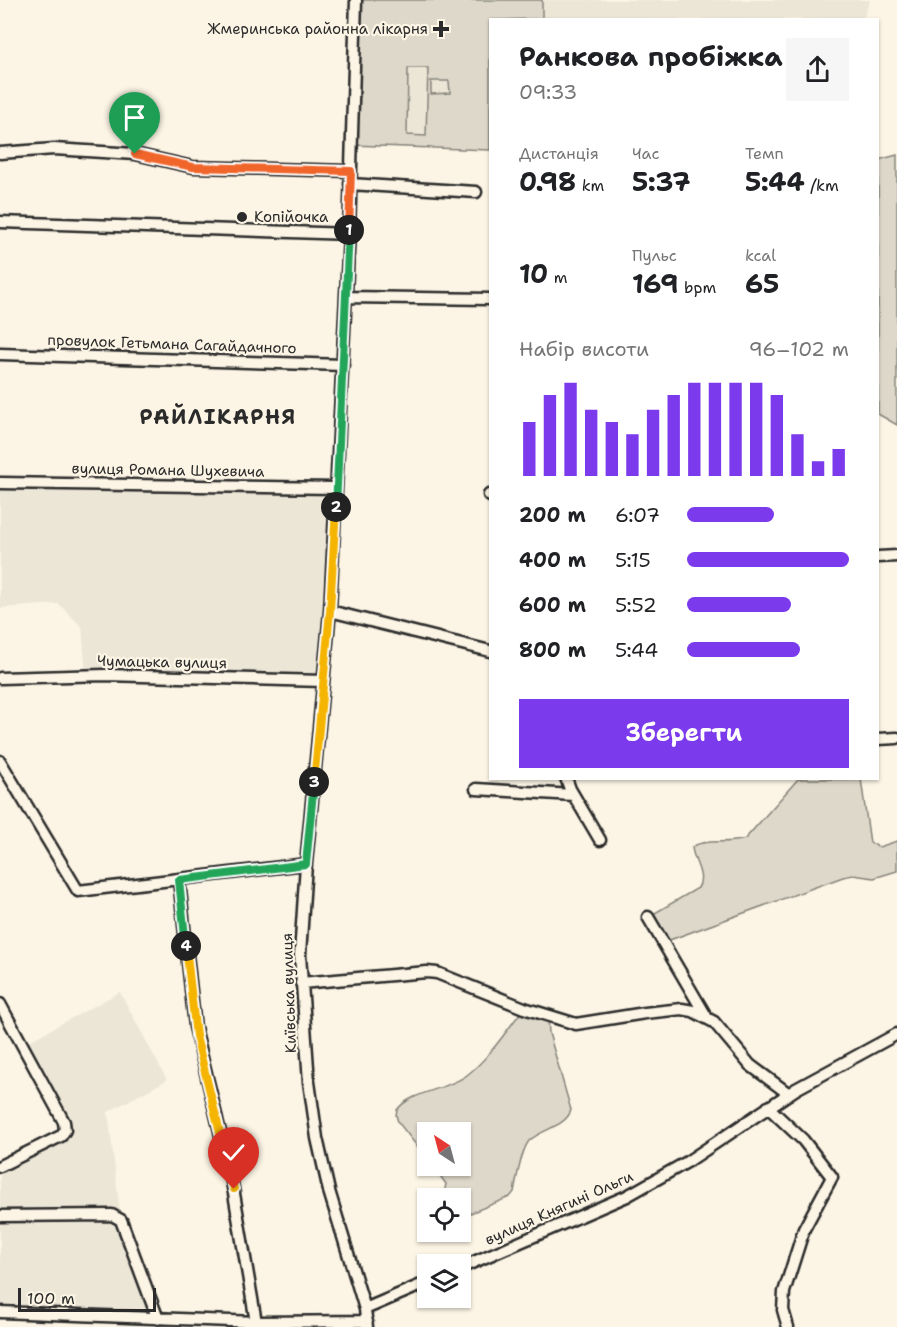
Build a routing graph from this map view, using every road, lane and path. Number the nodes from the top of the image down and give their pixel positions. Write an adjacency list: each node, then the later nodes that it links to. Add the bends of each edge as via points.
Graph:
1 (356, 0): 3 (street, Київська вулиця)
2 (0, 153): 3 (street, via 54,149 135,154 193,167)
3 (351, 171): 4 (street, Київська вулиця)
4 (350, 184): 5 (street); 7 (street, Київська вулиця)
5 (476, 192)
6 (0, 222): 7 (street)
7 (349, 234): 8 (street, Київська вулиця)
8 (346, 297): 9 (street); 11 (street, Київська вулиця)
9 (489, 299)
10 (0, 354): 11 (street, провулок Гетьмана Сагайдачного)
11 (343, 365): 13 (street, Київська вулиця)
12 (0, 483): 13 (street, вулиця Романа Шухевича)
13 (336, 488): 16 (street, Київська вулиця)
14 (897, 556): 15 (street)
15 (879, 557)
16 (330, 611): 17 (street); 19 (street, Київська вулиця)
17 (489, 651)
18 (0, 678): 19 (street, Чумацька вулиця, via 105,675)
19 (323, 681): 27 (street, Київська вулиця)
20 (897, 738): 21 (street)
21 (879, 739)
22 (0, 761): 28 (street, via 78,891)
23 (567, 780): 25 (street)
24 (476, 789): 25 (street)
25 (573, 795): 26 (street)
26 (600, 840)
27 (306, 864): 28 (street); 30 (street, Київська вулиця)
28 (179, 880): 43 (street, via 195,1027 232,1182)
29 (648, 917): 32 (street)
30 (301, 982): 32 (street, via 427,972 448,976 571,1024 674,1010 693,1011); 40 (street, Київська вулиця, via 318,1148)
31 (0, 1004): 36 (street, via 65,1130 61,1136)
32 (706, 1017): 34 (street, via 750,1065)
33 (897, 1034): 34 (street, вулиця Княгині Ольги)
34 (789, 1094): 35 (street, вулиця Княгині Ольги)
35 (768, 1107): 38 (street, вулиця Княгині Ольги, via 687,1162 627,1196); 45 (street, via 803,1140 832,1177 804,1229 784,1292 783,1311)
36 (0, 1166)
37 (0, 1216): 42 (street, via 112,1215 122,1220)
38 (471, 1263)
39 (417, 1287): 40 (street)
40 (365, 1309): 44 (street, Київська вулиця)
41 (0, 1312): 42 (street)
42 (158, 1319): 43 (street)
43 (256, 1322): 44 (street)
44 (367, 1324)
45 (788, 1327)

